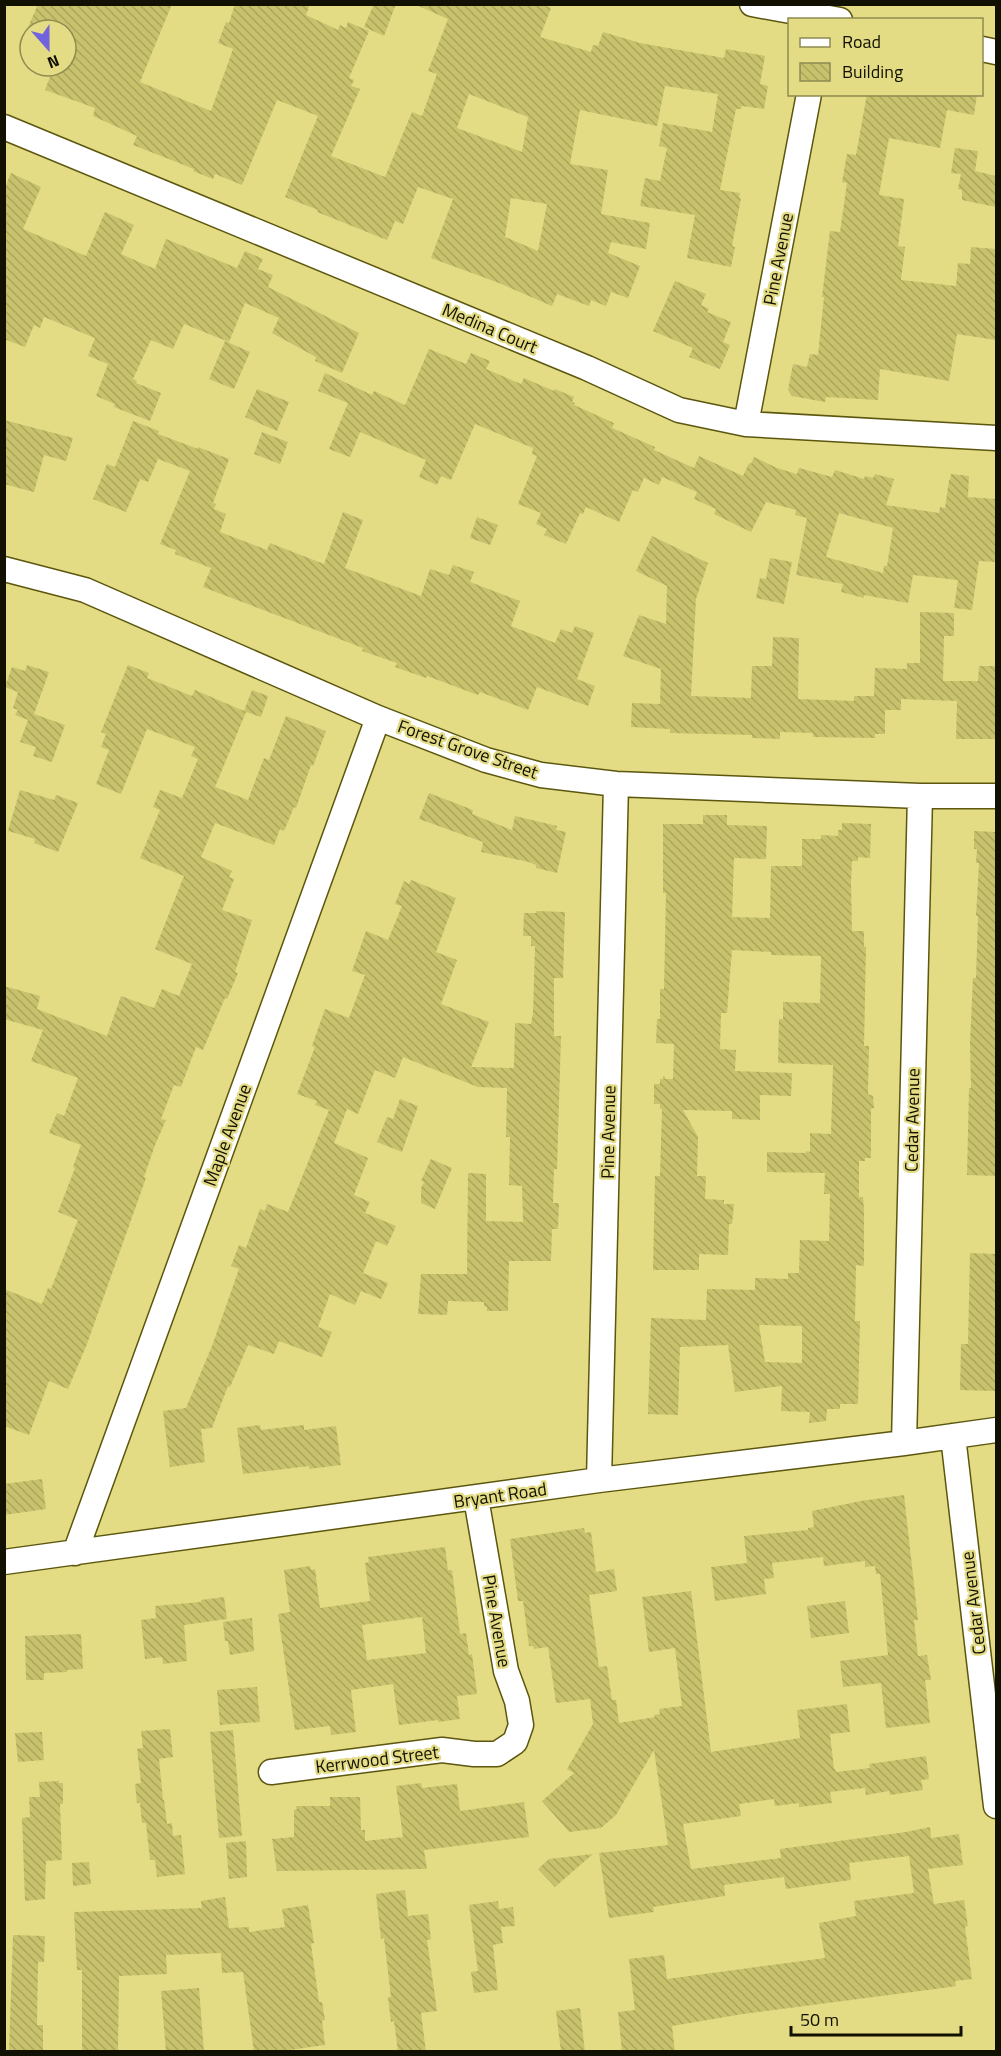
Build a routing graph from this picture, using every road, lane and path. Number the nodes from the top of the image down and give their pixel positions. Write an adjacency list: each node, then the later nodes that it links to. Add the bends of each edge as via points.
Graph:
1 (752, 4): 2 (street)
2 (829, 15)
3 (809, 96): 5 (street, Pine Avenue)
4 (4, 127): 5 (street, Medina Court, via 679,410)
5 (746, 424): 6 (street, Medina Court)
6 (996, 438)
7 (4, 569): 8 (street, Forest Grove Street, via 85,590)
8 (378, 718): 9 (street, Forest Grove Street, via 541,776); 17 (street, Maple Avenue)
9 (616, 784): 10 (street, Forest Grove Street); 15 (street, Pine Avenue)
10 (920, 796): 11 (street, Forest Grove Street); 14 (street, Cedar Avenue)
11 (996, 796)
12 (996, 1430): 13 (street, Bryant Road)
13 (953, 1436): 14 (street, Bryant Road); 21 (street, Cedar Avenue)
14 (904, 1443): 15 (street, Bryant Road)
15 (599, 1480): 16 (street, Bryant Road)
16 (476, 1498): 17 (street, Bryant Road); 19 (street, Pine Avenue, via 506,1671 521,1725)
17 (75, 1553): 18 (street, Bryant Road)
18 (4, 1562)
19 (515, 1742): 20 (street, Kerrwood Street, via 497,1754 442,1750)
20 (271, 1772)
21 (996, 1806)

